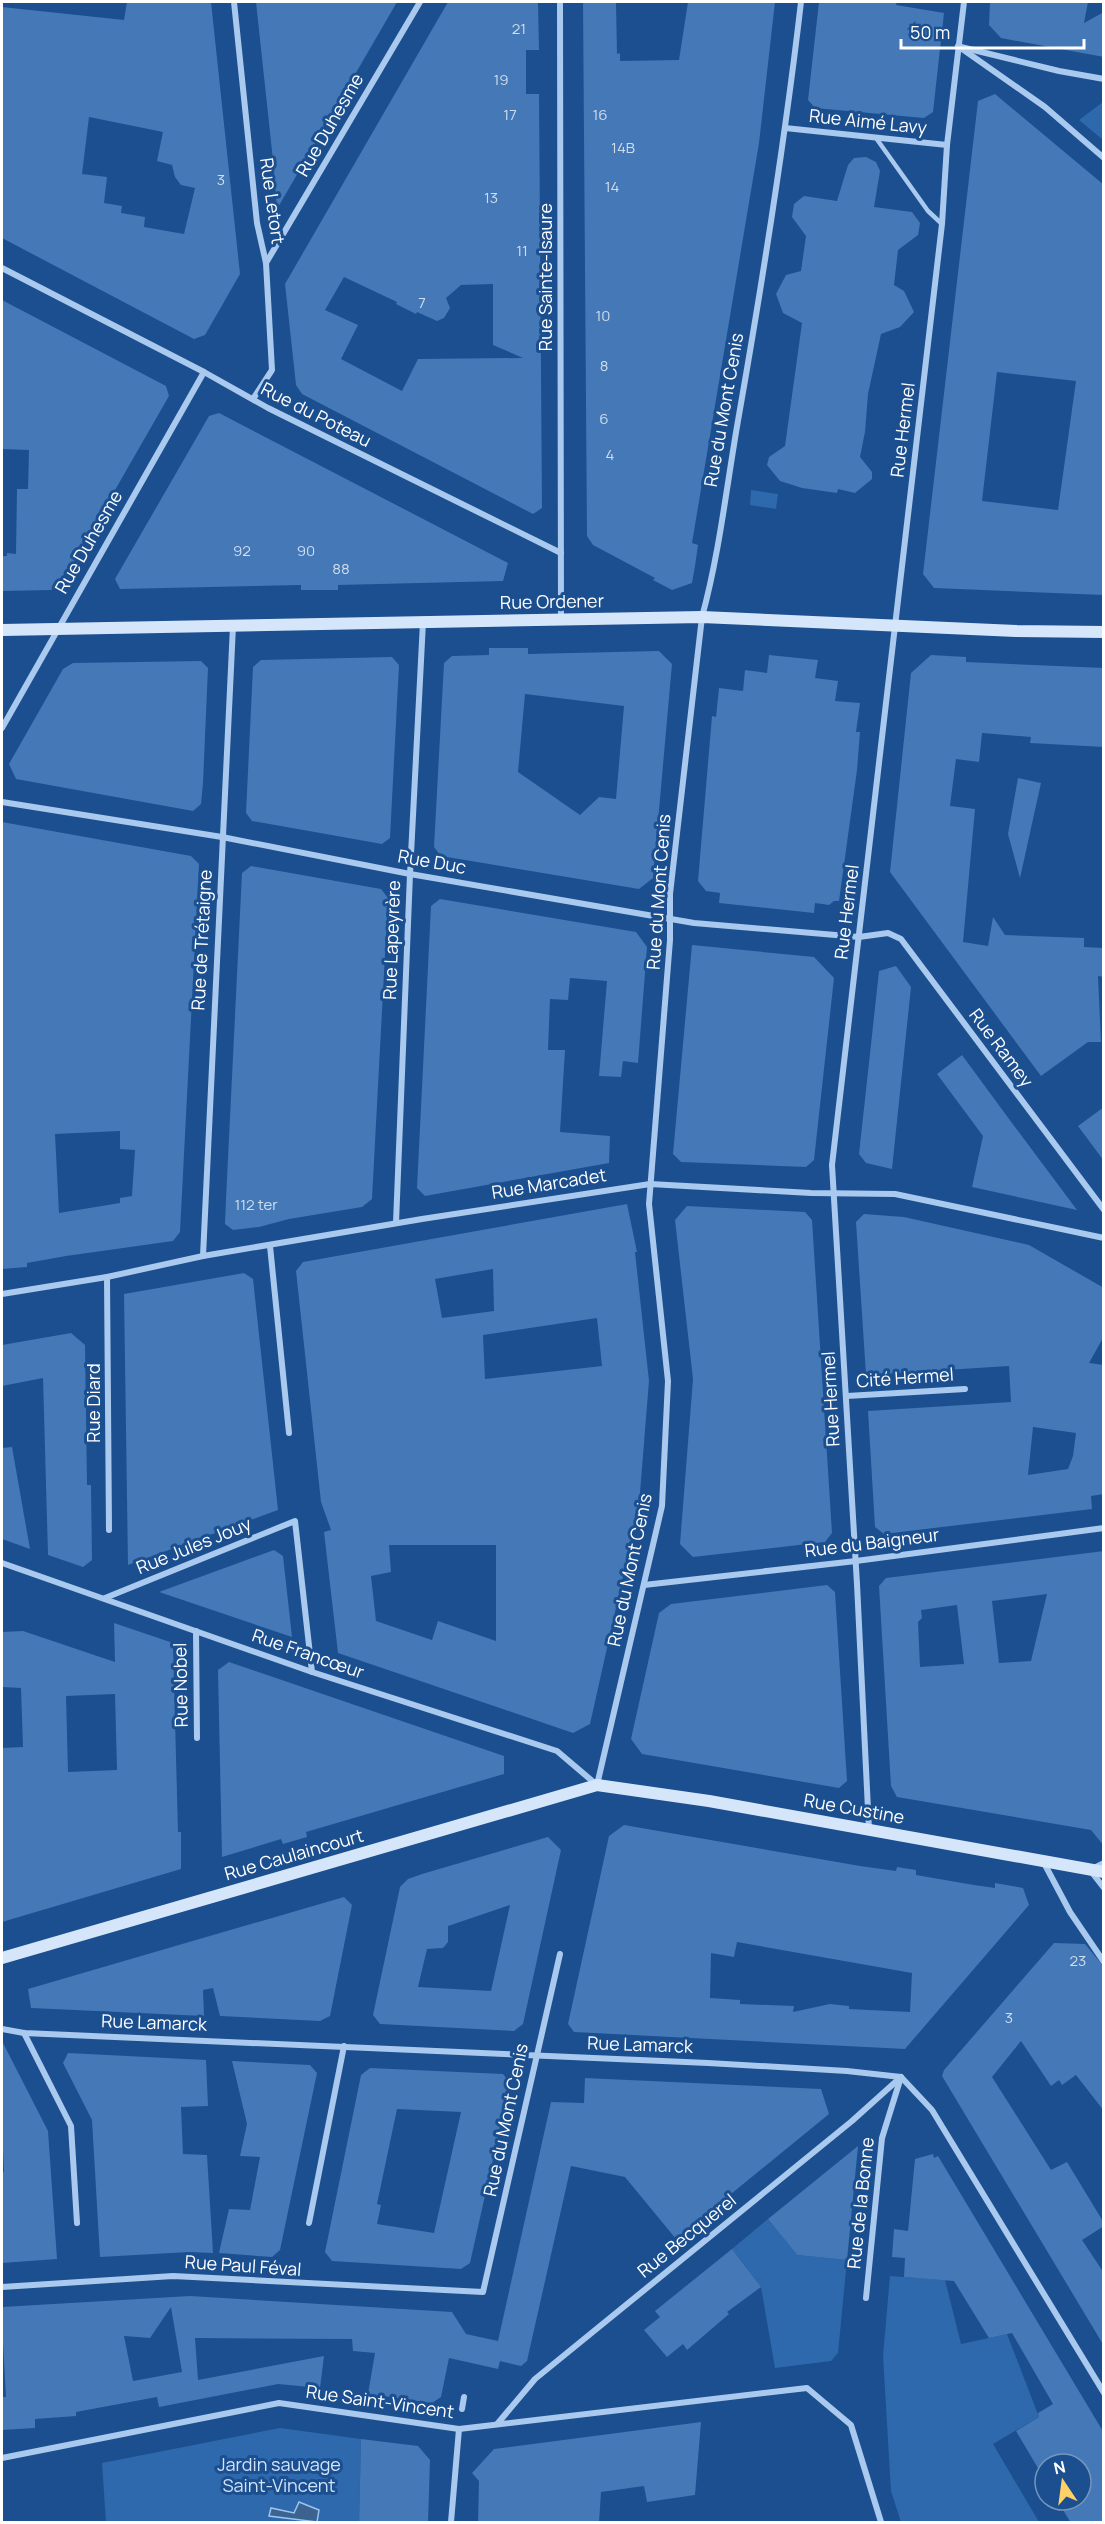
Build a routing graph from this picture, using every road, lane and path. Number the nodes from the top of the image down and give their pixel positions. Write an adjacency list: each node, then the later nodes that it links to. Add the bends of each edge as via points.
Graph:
1 (234, 2): 13 (street, Rue Letort, via 257,223)
2 (420, 2): 13 (street, Rue Duhesme)
3 (560, 2): 17 (street, Rue Sainte-Isaure)
4 (801, 2): 8 (street, Rue du Mont Cenis)
5 (964, 2): 6 (street, Rue Hermel)
6 (958, 46): 7 (street); 10 (street, Rue Hermel); 11 (street, via 1045,107)
7 (1104, 79)
8 (785, 129): 9 (street, Rue Aimé Lavy); 18 (street, Rue du Mont Cenis, via 712,579)
9 (876, 138): 10 (street, Rue Aimé Lavy); 12 (lane, via 928,211)
10 (947, 145): 12 (street, Rue Hermel)
11 (1104, 158)
12 (942, 224): 22 (street, Rue Hermel)
13 (266, 263): 16 (street, Rue Letort, via 272,370)
14 (2, 268): 15 (street, Rue du Poteau)
15 (204, 372): 16 (street, Rue du Poteau); 23 (street, Rue Duhesme)
16 (253, 399): 17 (street, Rue du Poteau)
17 (561, 553): 19 (street)
18 (702, 617): 19 (street, Rue Ordener); 22 (street, Rue Ordener); 30 (street, Rue du Mont Cenis)
19 (561, 619): 20 (street, Rue Ordener)
20 (423, 622): 21 (street, Rue Ordener); 29 (street, Rue Lapeyrère)
21 (233, 626): 23 (street, Rue Ordener); 28 (street, Rue de Trétaigne)
22 (896, 626): 25 (street, Rue Ordener); 31 (street, Rue Hermel)
23 (56, 629): 24 (street, Rue Ordener); 26 (street, Rue Duhesme)
24 (2, 630)
25 (1104, 632)
26 (2, 728)
27 (2, 802): 28 (street, Rue Duc)
28 (222, 837): 29 (street, Rue Duc); 38 (street, Rue de Trétaigne)
29 (410, 874): 30 (street, Rue Duc); 35 (street, Rue Lapeyrère)
30 (670, 918): 31 (street, Rue Duc); 32 (street, Rue du Mont Cenis)
31 (859, 937): 33 (street, Rue Hermel, via 832,1165); 34 (street, Rue Ramey, via 888,933 901,939)
32 (650, 1184): 33 (street, Rue Marcadet); 35 (street, Rue Marcadet); 48 (street, Rue du Mont Cenis, via 668,1381 662,1506)
33 (833, 1194): 36 (street, Rue Marcadet, via 895,1194); 42 (street, Rue Hermel)
34 (1104, 1210)
35 (396, 1223): 37 (street, Rue Marcadet)
36 (1104, 1239)
37 (270, 1246): 38 (street, Rue Marcadet); 43 (street)
38 (203, 1256): 39 (street, Rue Marcadet)
39 (108, 1277): 40 (street, Rue Marcadet); 45 (street, Rue Diard)
40 (2, 1294)
41 (965, 1389): 42 (street, Cité Hermel)
42 (847, 1396): 46 (street, Rue Hermel)
43 (289, 1433)
44 (1104, 1528): 46 (street, Rue du Baigneur)
45 (110, 1530)
46 (856, 1561): 48 (street, Rue du Baigneur); 54 (street, Rue Hermel)
47 (2, 1563): 49 (street, Rue Francœur)
48 (644, 1585): 53 (street, Rue du Mont Cenis)
49 (104, 1598): 50 (street, Rue Francœur); 51 (street, Rue Jules Jouy, via 295,1521)
50 (196, 1631): 51 (street, Rue Francœur); 52 (street, Rue Nobel)
51 (312, 1672): 53 (street, Rue Francœur, via 556,1751)
52 (197, 1738)
53 (597, 1785): 54 (street, Rue Custine); 61 (street, Rue Caulaincourt)
54 (869, 1830): 55 (street, Rue Custine)
55 (1043, 1861): 57 (street, Rue Custine); 62 (street, via 1070,1912)
56 (1104, 1863): 57 (street)
57 (1090, 1870): 58 (street, Rue Custine); 59 (street)
58 (1104, 1872)
59 (1104, 1888)
60 (560, 1954): 66 (street, Rue du Mont Cenis)
61 (2, 1958)
62 (1104, 1962)
63 (2, 2029): 64 (street, Rue Lamarck)
64 (24, 2033): 65 (street, Rue Lamarck); 68 (street, via 71,2126)
65 (344, 2046): 66 (street, Rue Lamarck); 69 (street)
66 (535, 2057): 67 (street, Rue Lamarck, via 812,2069); 71 (street, Rue du Mont Cenis)
67 (902, 2077): 72 (street, Rue de la Bonne, via 882,2138); 73 (street, via 932,2110); 76 (street, Rue Becquerel, via 535,2379)
68 (77, 2223)
69 (309, 2223)
70 (2, 2287): 71 (street, Rue Paul Féval, via 173,2276)
71 (483, 2292)
72 (866, 2298)
73 (1104, 2393)
74 (464, 2397): 75 (street)
75 (462, 2409)
76 (497, 2424): 77 (street, Rue Saint-Vincent); 80 (street, Rue Saint-Vincent, via 807,2388 851,2426)
77 (459, 2429): 78 (street, Rue Saint-Vincent, via 279,2403); 79 (street)
78 (2, 2458)
79 (451, 2523)
80 (881, 2523)

